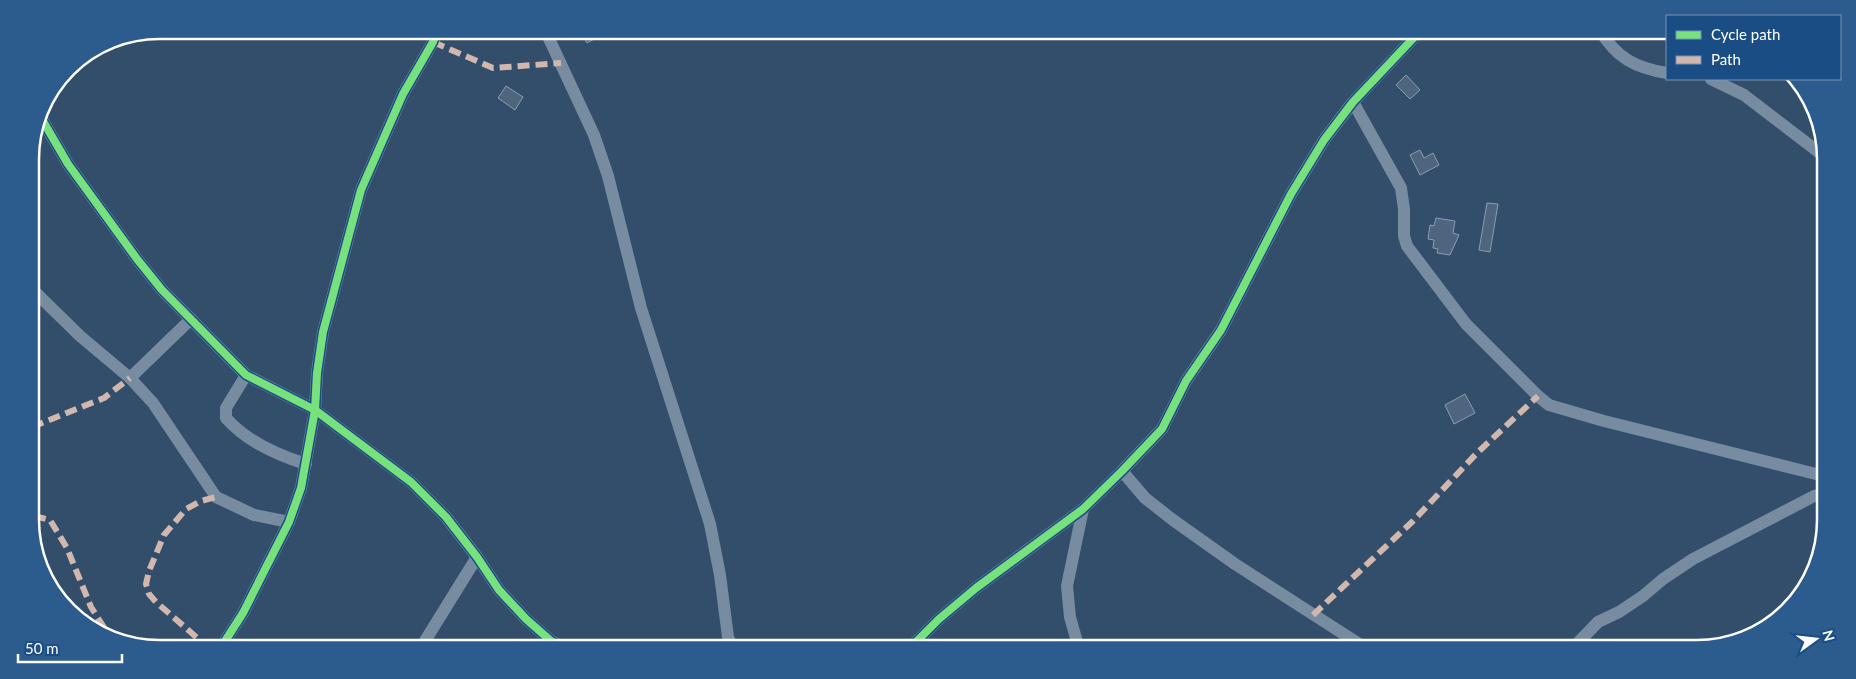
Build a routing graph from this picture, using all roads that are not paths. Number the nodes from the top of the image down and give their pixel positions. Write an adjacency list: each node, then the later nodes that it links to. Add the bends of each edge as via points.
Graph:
1 (434, 39): 14 (street, via 403,94 361,190 323,332)
2 (549, 39): 25 (street, via 594,135 608,176 641,308 710,524)
3 (1412, 39): 7 (street)
4 (1605, 39): 5 (street, via 1616,53 1630,62 1647,70)
5 (1666, 73)
6 (1713, 80): 9 (street, via 1744,95)
7 (1353, 102): 16 (street, via 1324,140 1292,194 1221,330 1186,381 1162,428); 17 (street, via 1401,188 1407,246 1466,324 1549,405)
8 (44, 124): 11 (street, via 68,164 136,259)
9 (1816, 150)
10 (39, 296): 13 (street)
11 (191, 319): 12 (street); 13 (street)
12 (246, 375): 14 (street); 15 (street, via 226,408 226,418 234,428 269,451)
13 (130, 378): 20 (street, via 153,403 216,497 254,515)
14 (315, 410): 15 (street); 21 (street, via 411,482 446,517)
15 (306, 464): 20 (street)
16 (1122, 471): 19 (street); 28 (street, via 1145,498 1173,520)
17 (1817, 474)
18 (1817, 496): 29 (street, via 1693,559 1619,612 1598,622)
19 (1082, 509): 26 (street, via 976,588); 27 (street, via 1067,586)
20 (289, 522): 22 (street)
21 (477, 558): 23 (street); 24 (street, via 499,590)
22 (226, 640)
23 (426, 640)
24 (551, 640)
25 (729, 640)
26 (918, 640)
27 (1076, 640)
28 (1353, 640)
29 (1581, 640)

